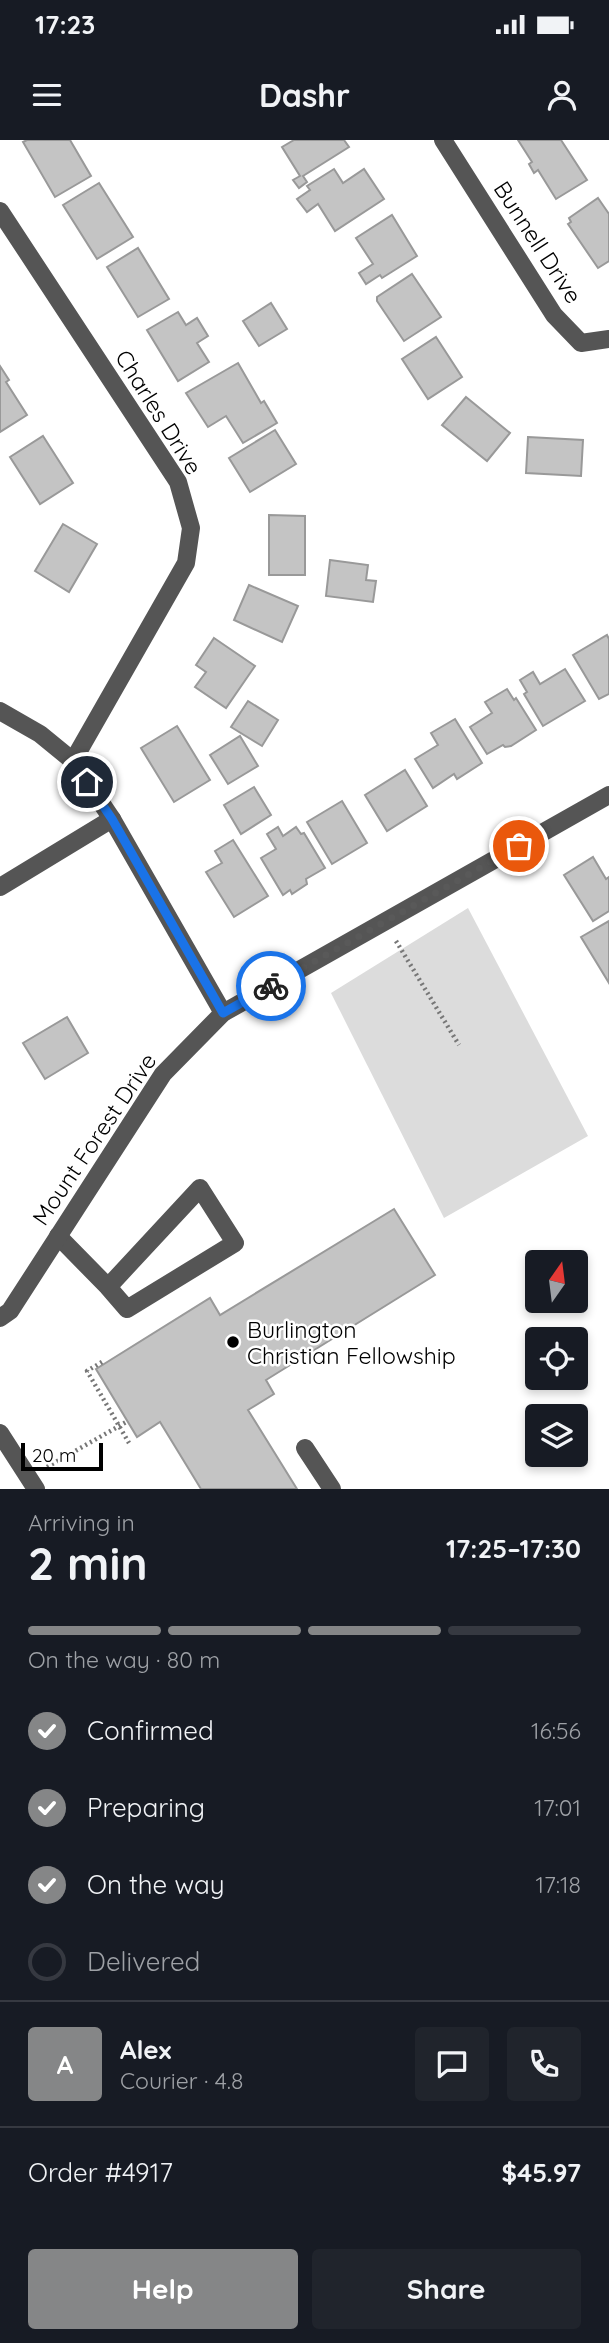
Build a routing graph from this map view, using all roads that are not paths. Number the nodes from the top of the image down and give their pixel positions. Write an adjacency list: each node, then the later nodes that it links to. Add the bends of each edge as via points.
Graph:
1 (443, 140): 3 (street, Bunnell Drive, via 554,315 581,343)
2 (0, 211): 5 (street, Charles Drive, via 178,482 191,528 186,563)
3 (609, 339)
4 (0, 711): 5 (street, via 40,734)
5 (73, 761): 7 (street)
6 (609, 795): 9 (street, Mount Forest Drive)
7 (112, 819): 8 (street); 9 (street)
8 (0, 887)
9 (223, 1013): 10 (street, Mount Forest Drive, via 163,1074)
10 (58, 1236): 11 (street); 12 (street, Mount Forest Drive)
11 (108, 1287): 11 (street, via 127,1309 235,1243 200,1188)
12 (0, 1318)
13 (0, 1433): 15 (street)
14 (305, 1448): 16 (street)
15 (33, 1483)
16 (332, 1489)

